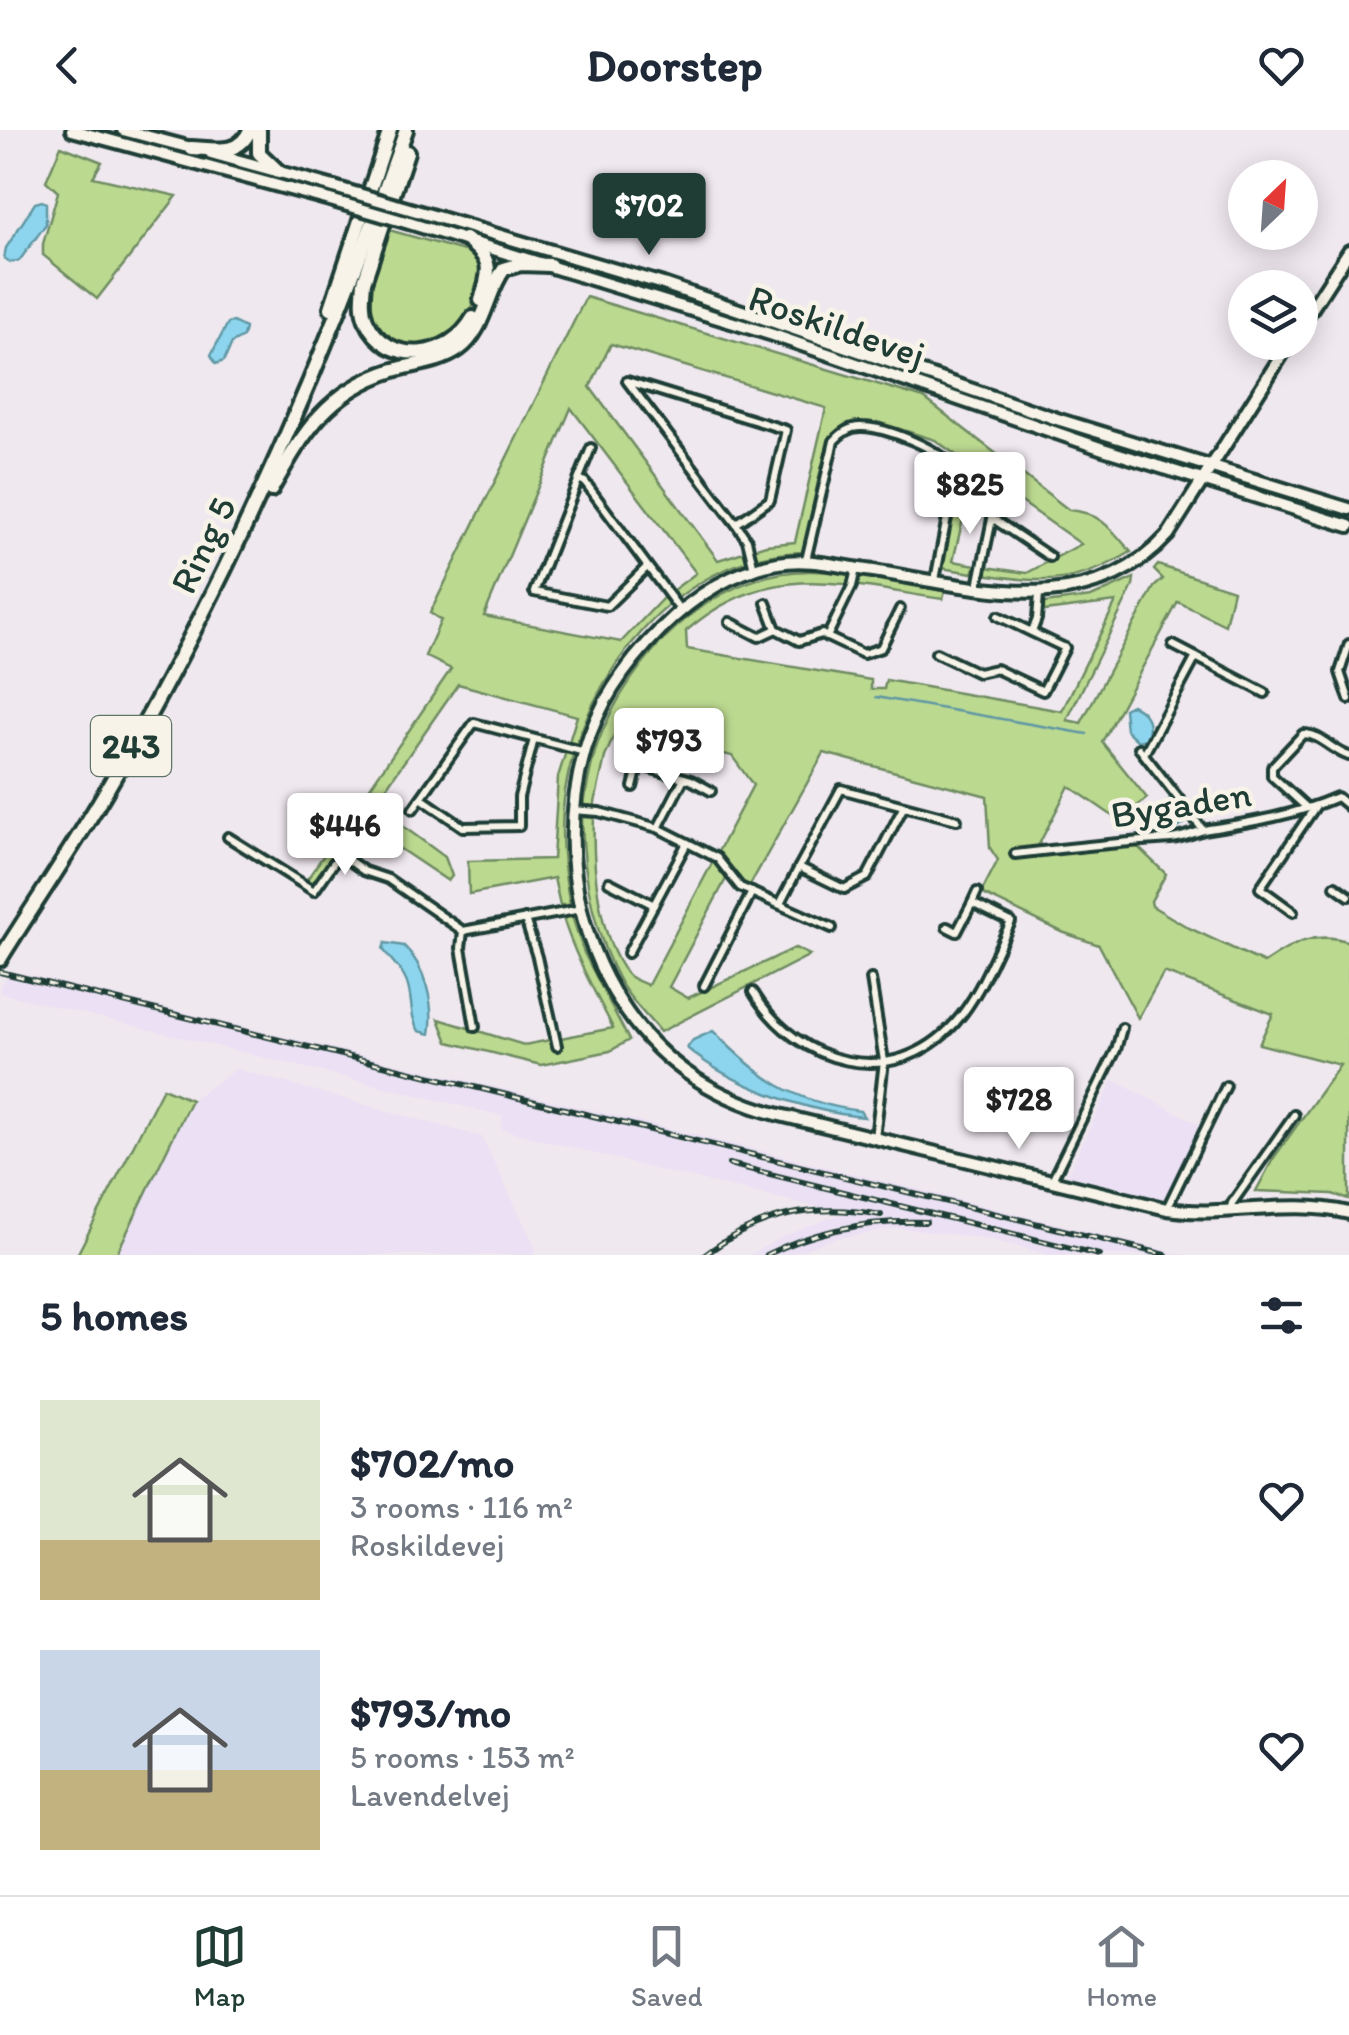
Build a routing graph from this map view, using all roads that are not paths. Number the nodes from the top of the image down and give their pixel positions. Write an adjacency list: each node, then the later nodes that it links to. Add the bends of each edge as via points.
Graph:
1 (72, 130): 10 (main road, Roskildevej, bridge)
2 (123, 130): 8 (main road, Roskildevej)
3 (250, 130): 8 (highway, via 234,149)
4 (259, 130): 9 (highway, via 259,153)
5 (390, 130): 20 (highway)
6 (406, 130): 20 (highway, Ring 5 / 243)
7 (414, 130): 10 (highway, via 364,282 362,304 378,337 400,350 429,353 465,331 488,270 486,254)
8 (191, 148): 9 (main road, Roskildevej)
9 (279, 172): 16 (main road, Roskildevej, bridge, via 663,284)
10 (465, 239): 12 (main road, Roskildevej)
11 (1349, 252): 13 (main road)
12 (550, 265): 18 (main road, Roskildevej); 23 (highway, via 504,269 459,349 360,383 338,398 300,438)
13 (1318, 299)
14 (1278, 360): 16 (main road)
15 (591, 448): 17 (street)
16 (1210, 467): 18 (main road); 21 (main road, Roskildevej)
17 (579, 479): 28 (street); 28 (street, via 534,592 608,606)
18 (1202, 481): 25 (main road, Roskildevej); 33 (main road, via 1168,536 1138,563 1086,587)
19 (997, 495): 22 (street)
20 (260, 496): 23 (highway, Ring 5 / 243)
21 (1349, 508)
22 (992, 518): 26 (street); 32 (street)
23 (247, 524): 88 (highway, Ring 5 / 243, via 108,788)
24 (736, 524): 24 (street, via 636,393 627,382 786,430 770,500); 30 (street)
25 (1349, 526)
26 (1050, 558)
27 (806, 560): 29 (main road); 30 (main road); 31 (street, via 830,449 840,434 867,427 934,450 956,471)
28 (648, 567): 36 (street)
29 (856, 568): 31 (main road); 41 (street)
30 (754, 569): 36 (main road)
31 (935, 580): 32 (main road)
32 (978, 586): 33 (main road)
33 (1039, 594): 40 (street)
34 (766, 602): 39 (street)
35 (900, 609): 41 (street, via 881,648 863,654)
36 (680, 610): 49 (main road, via 623,674)
37 (998, 616): 40 (street)
38 (730, 622): 39 (street, via 759,637)
39 (776, 629): 41 (street, via 799,641)
40 (1032, 632): 44 (street, via 1066,648 1044,692 996,669 978,673)
41 (827, 637)
42 (1349, 644): 47 (street, via 1340,672)
43 (1174, 646): 45 (street)
44 (936, 653)
45 (1196, 658): 46 (street); 64 (street, via 1141,751)
46 (1264, 694)
47 (1349, 699)
48 (534, 739): 49 (street); 56 (street, via 474,723); 56 (street, via 519,796 519,826 463,826)
49 (584, 752): 61 (main road)
50 (641, 755): 52 (street)
51 (1349, 756): 59 (street, via 1315,734 1303,734 1272,767 1272,776)
52 (638, 765): 53 (street); 54 (street)
53 (684, 778): 55 (street); 63 (street)
54 (633, 787)
55 (711, 790)
56 (421, 798): 60 (street)
57 (904, 806): 62 (street); 70 (street, via 841,789); 70 (street, via 864,878 844,889)
58 (1349, 807): 59 (street, Bygaden, via 1337,797)
59 (1311, 808): 64 (street, Bygaden); 80 (street, via 1260,888)
60 (413, 809)
61 (573, 810): 63 (street); 79 (main road, via 570,842)
62 (957, 820)
63 (658, 828): 66 (street)
64 (1203, 830): 69 (street, Bygaden, via 1176,839)
65 (228, 837): 68 (street, via 314,891)
66 (687, 843): 73 (street, via 717,858 734,882); 77 (street)
67 (346, 845): 68 (street)
68 (340, 854): 86 (street)
69 (1016, 854)
70 (799, 867): 78 (street)
71 (610, 882): 77 (street)
72 (1335, 886): 75 (street)
73 (752, 892): 78 (street); 89 (street)
74 (977, 892): 76 (street)
75 (1349, 896)
76 (972, 902): 83 (street); 84 (street, via 957,932)
77 (654, 904): 87 (street)
78 (780, 904): 85 (street)
79 (581, 909): 82 (street); 100 (main road, via 624,1008 675,1065 736,1102)
80 (1294, 912)
81 (1015, 914): 83 (street)
82 (525, 919): 86 (street); 96 (street)
83 (1011, 922): 97 (street, via 957,1022 932,1043)
84 (947, 926)
85 (832, 928)
86 (463, 931): 94 (street, via 468,1018)
87 (628, 953)
88 (0, 959)
89 (712, 970): 90 (street); 92 (street)
90 (723, 976)
91 (870, 979): 97 (street)
92 (704, 986)
93 (753, 992): 97 (street, via 782,1031 813,1050 844,1060)
94 (475, 1028)
95 (1122, 1028): 101 (street)
96 (553, 1040)
97 (884, 1061): 100 (street)
98 (1226, 1086): 102 (street)
99 (1294, 1115): 103 (street)
100 (875, 1138): 101 (main road)
101 (1051, 1181): 102 (main road)
102 (1167, 1209): 103 (main road)
103 (1230, 1212): 104 (main road, via 1314,1206)
104 (1349, 1212)

